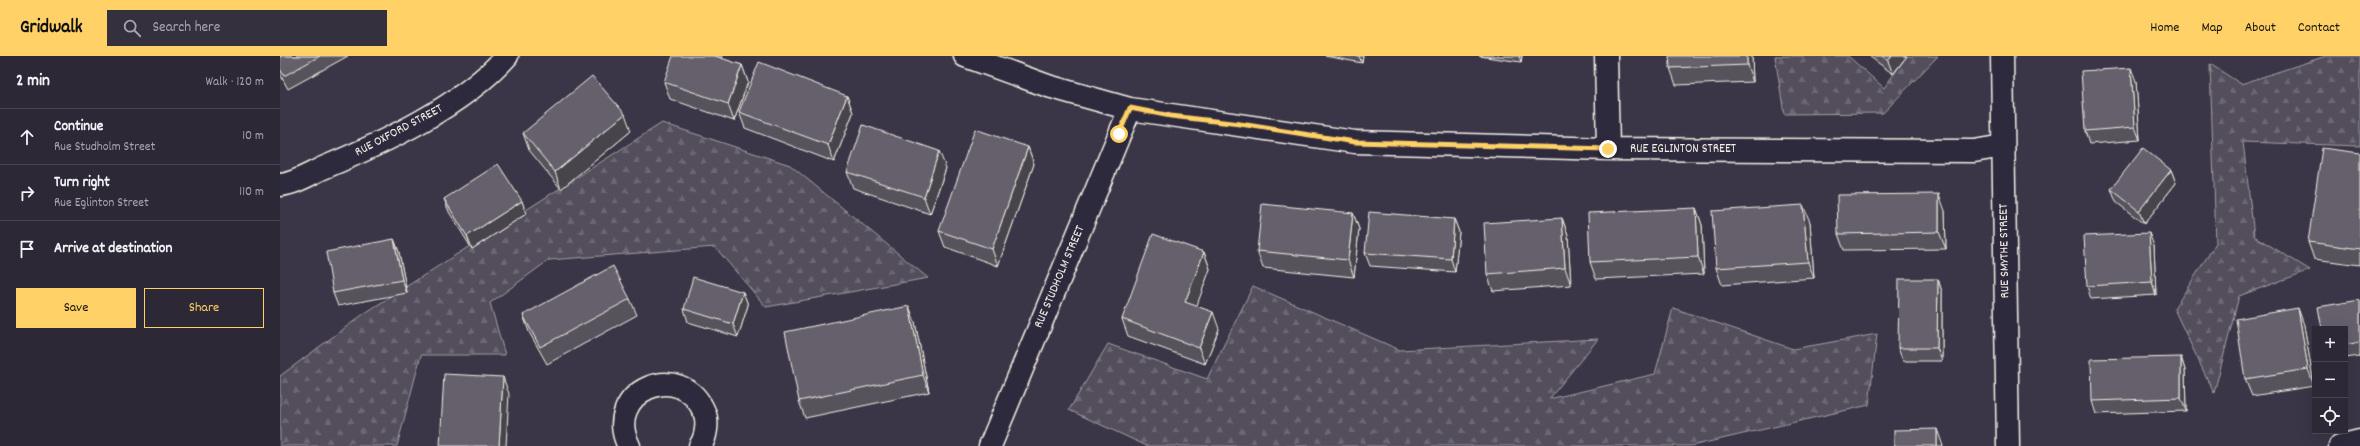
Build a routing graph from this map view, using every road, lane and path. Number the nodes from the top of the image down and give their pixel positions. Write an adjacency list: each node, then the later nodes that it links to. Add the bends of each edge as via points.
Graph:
1 (507, 56): 8 (street, RUE OXFORD STREET, via 497,67 437,113 362,151)
2 (964, 56): 5 (street, RUE EGLINTON STREET, via 1048,86)
3 (1606, 56): 7 (street)
4 (2002, 56): 6 (street, RUE SMYTHE STREET)
5 (1130, 108): 7 (street, RUE EGLINTON STREET, via 1355,142); 12 (street, RUE STUDHOLM STREET)
6 (2003, 146): 7 (street, RUE EGLINTON STREET, via 1974,151); 13 (street, RUE SMYTHE STREET)
7 (1608, 149)
8 (280, 185)
9 (2360, 441): 14 (street)
10 (704, 445): 11 (street, via 706,417 701,405 687,390 669,384 643,390 633,399 626,411 623,424)
11 (629, 446)
12 (990, 446)
13 (2008, 446)
14 (2340, 446)

